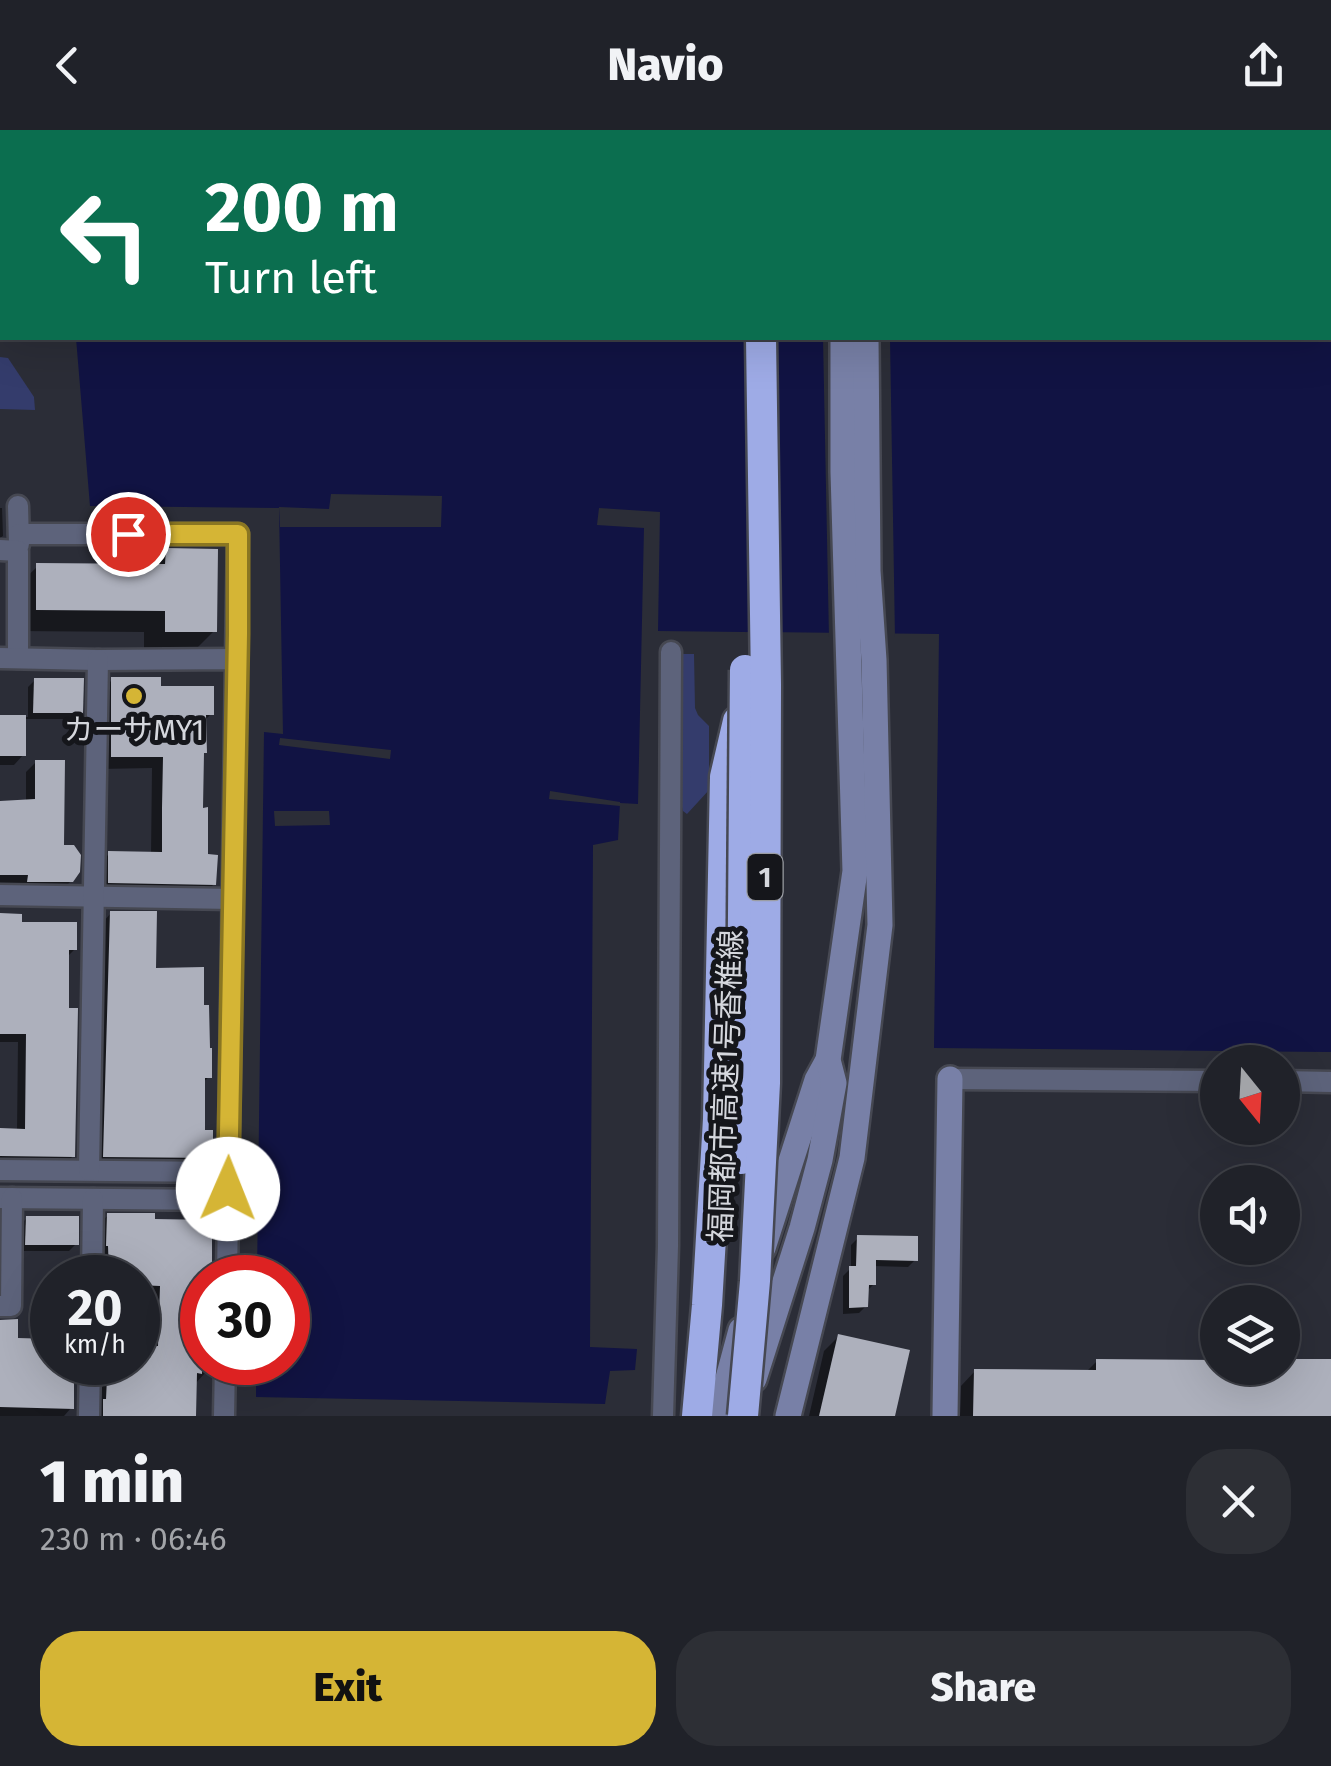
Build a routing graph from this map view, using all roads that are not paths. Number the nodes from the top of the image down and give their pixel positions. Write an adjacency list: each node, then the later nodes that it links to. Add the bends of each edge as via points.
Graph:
1 (746, 340): 11 (highway, 福岡都市高速1号香椎線 / 1)
2 (761, 340): 36 (highway, 福岡都市高速1号香椎線 / 1, bridge, via 765,1083)
3 (844, 340): 15 (street, via 855,871)
4 (866, 340): 37 (street, via 880,925 852,1158)
5 (18, 506): 6 (street)
6 (12, 545): 8 (street); 9 (street, via 238,534)
7 (670, 652): 33 (street)
8 (9, 658): 10 (street)
9 (236, 658): 10 (street); 14 (street)
10 (98, 660): 13 (street)
11 (745, 686): 34 (highway, bridge, via 726,777 718,1119); 35 (highway, 福岡都市高速1号香椎線 / 1, bridge, via 742,1147)
12 (0, 894): 13 (street)
13 (94, 895): 14 (street); 21 (street)
14 (232, 900): 22 (street)
15 (828, 1060): 35 (street, via 767,1236); 36 (street, via 834,1083 820,1160)
16 (950, 1079): 17 (street); 38 (street)
17 (1200, 1081)
18 (1300, 1081): 19 (street)
19 (1331, 1082)
20 (0, 1170): 21 (street)
21 (89, 1170): 22 (street)
22 (228, 1172): 25 (street)
23 (6, 1198): 24 (street); 28 (street, via 10,1306)
24 (93, 1199): 25 (street); 26 (street)
25 (228, 1200): 27 (street)
26 (92, 1255)
27 (227, 1255)
28 (0, 1306)
29 (90, 1385): 31 (street)
30 (225, 1385): 32 (street)
31 (89, 1416)
32 (224, 1416)
33 (663, 1416)
34 (697, 1416)
35 (722, 1416)
36 (742, 1416)
37 (788, 1416)
38 (945, 1416)

